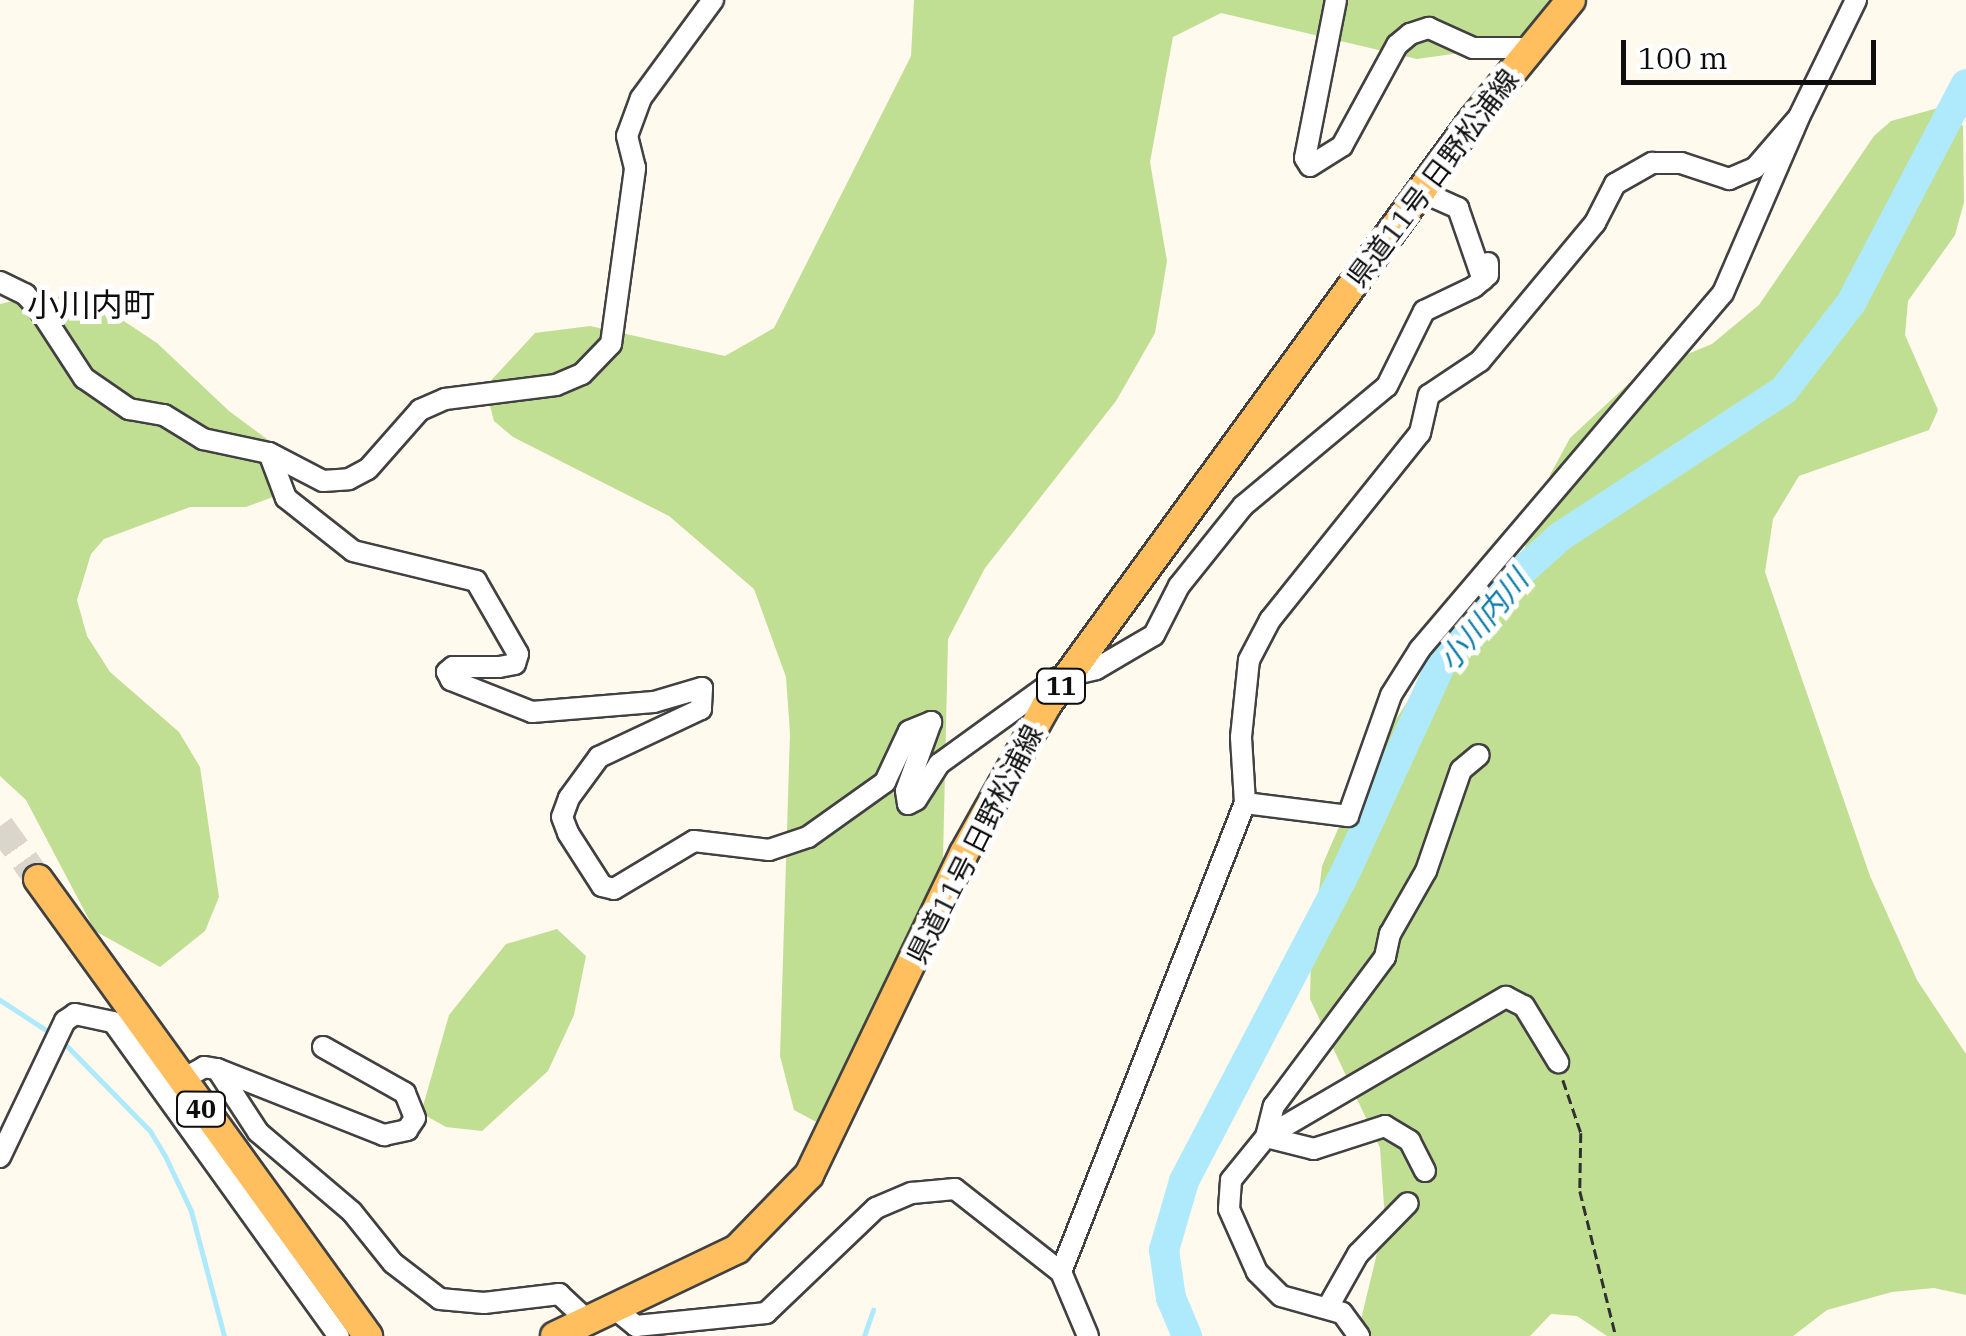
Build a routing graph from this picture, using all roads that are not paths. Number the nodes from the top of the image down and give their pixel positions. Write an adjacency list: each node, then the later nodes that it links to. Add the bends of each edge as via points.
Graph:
1 (713, 0): 9 (street, via 641,98 627,136 634,168 611,344 582,374 556,385 433,405 368,469 349,479 322,481)
2 (1336, 0): 5 (street, via 1305,158 1310,166 1350,136 1377,78 1410,34 1429,28 1473,48)
3 (1571, 0): 5 (main road, 県道11号 日野松浦線 / 11)
4 (1856, 0): 6 (street)
5 (1532, 48): 7 (main road, 県道11号 日野松浦線 / 11)
6 (1798, 116): 12 (street, via 1797,135 1723,293 1420,648 1391,695 1348,816); 12 (street, via 1755,168 1728,179 1681,163 1652,163 1615,184 1595,223 1480,361 1429,395 1420,433 1316,554 1249,660 1242,736)
7 (1420, 191): 10 (main road, 県道11号 日野松浦線 / 11); 10 (street, via 1458,208 1485,271 1424,311 1387,386 1243,506 1180,586 1154,635 1096,668)
8 (0, 282): 9 (street, via 25,294 41,312 84,378 130,409 164,416 203,439)
9 (268, 454): 10 (street, via 286,498 353,550 476,580 518,654 515,664 500,668 452,666 451,680 532,712 654,702 702,688 701,709 599,757 569,798 562,817 568,834 602,886 614,888 694,840 768,850 808,837 885,782 908,731 931,722 933,732 906,791 908,804 940,764)
10 (1069, 674): 24 (main road, 県道11号 日野松浦線 / 11, via 964,853 809,1175 737,1250)
11 (1479, 755): 18 (street, via 1461,770 1426,872 1390,934 1385,957 1274,1106)
12 (1246, 803): 22 (street)
13 (38, 879): 17 (main road, 40)
14 (324, 1047): 16 (street, via 405,1093 416,1118 407,1130 384,1135)
15 (1558, 1062): 18 (street, via 1524,1006 1506,998)
16 (216, 1069): 17 (street, via 204,1067); 25 (street, via 258,1132 352,1212 425,1290 440,1299 484,1303 559,1294)
17 (181, 1080): 27 (main road, 40)
18 (1266, 1138): 20 (street, via 1314,1149 1384,1126 1410,1141); 23 (street, via 1231,1180 1229,1210 1257,1272 1282,1296)
19 (0, 1157): 26 (street, via 65,1021 86,1014 113,1022)
20 (1426, 1171)
21 (1408, 1204): 23 (street, via 1358,1254)
22 (1060, 1272): 24 (street, via 955,1189 912,1193 876,1208 766,1312 636,1326); 29 (street)
23 (1328, 1307): 30 (street, via 1342,1313)
24 (615, 1309): 25 (main road, 県道11号 日野松浦線 / 11)
25 (588, 1321): 28 (main road, 県道11号 日野松浦線 / 11)
26 (339, 1336)
27 (368, 1336)
28 (555, 1336)
29 (1088, 1336)
30 (1359, 1336)

